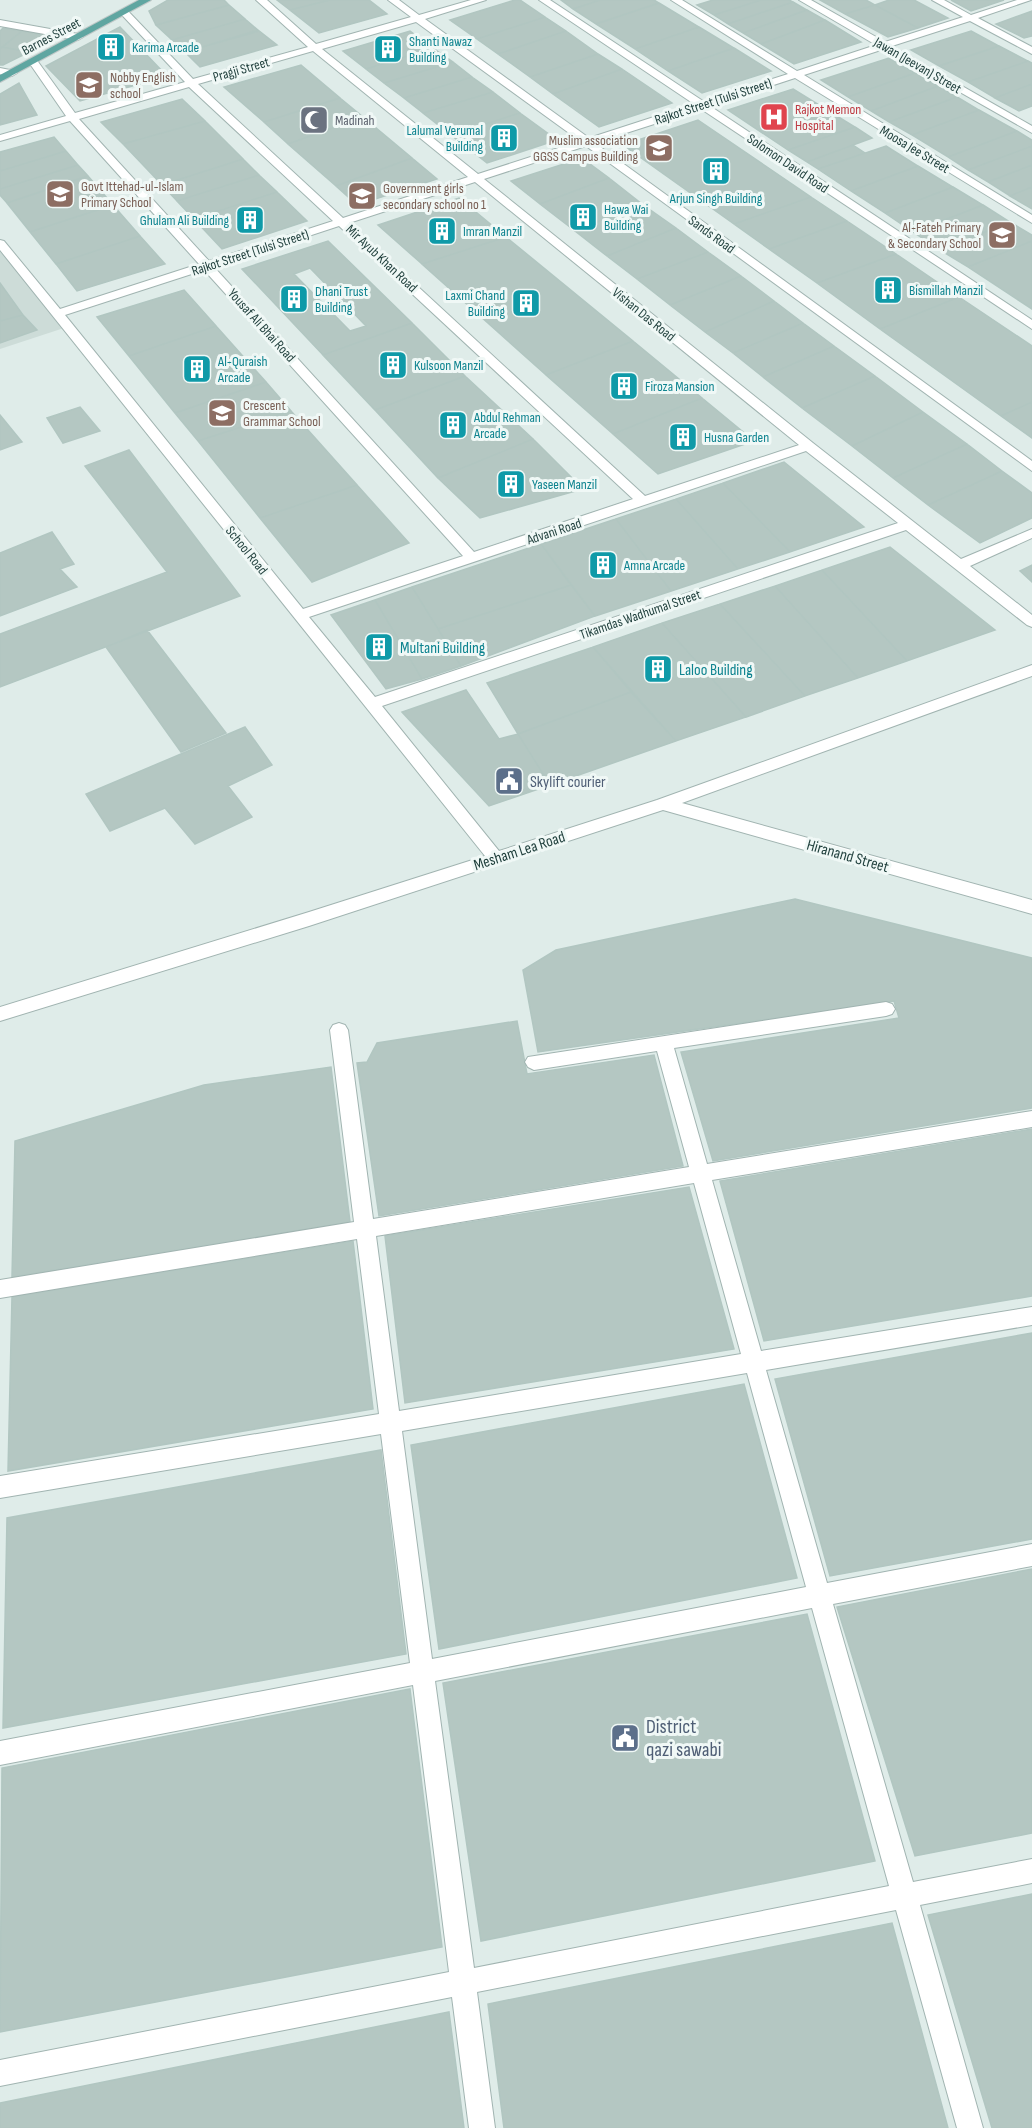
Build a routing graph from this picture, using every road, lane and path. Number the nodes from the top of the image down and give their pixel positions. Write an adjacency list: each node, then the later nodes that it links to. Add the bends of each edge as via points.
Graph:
1 (261, 0): 16 (street, Vishan Das Road)
2 (393, 0): 11 (street, Sands Road)
3 (481, 0): 11 (street, Pragji Street)
4 (544, 0): 24 (street, Solomon David Road)
5 (676, 0): 21 (street, Moosa Jee Street)
6 (804, 0): 15 (street, Jawan (Jeevan) Street)
7 (937, 0): 12 (street)
8 (1026, 0): 12 (street, Rajkot Street (Tulsi Street))
9 (143, 2): 10 (main road, Barnes Street)
10 (123, 6): 14 (main road, Barnes Street); 23 (street, Mir Ayub Khan Road)
11 (417, 18): 16 (street, Pragji Street); 28 (street, Sands Road)
12 (970, 18): 15 (street, Rajkot Street (Tulsi Street)); 17 (street)
13 (0, 23): 14 (street)
14 (78, 37): 18 (main road, Barnes Street)
15 (884, 46): 21 (street, Rajkot Street (Tulsi Street)); 26 (street, Jawan (Jeevan) Street)
16 (315, 48): 23 (street, Pragji Street); 29 (street, Vishan Das Road)
17 (1032, 51)
18 (33, 61): 20 (main road, Barnes Street); 25 (street, Yousaf Ali Bhai Road)
19 (0, 70): 20 (street)
20 (12, 73): 22 (main road, Barnes Street)
21 (794, 75): 24 (street, Rajkot Street (Tulsi Street)); 30 (street, Moosa Jee Street)
22 (0, 79)
23 (191, 83): 25 (street, Pragji Street); 31 (street, Mir Ayub Khan Road)
24 (701, 105): 28 (street, Rajkot Street (Tulsi Street)); 35 (street, Solomon David Road)
25 (72, 117): 27 (street, Pragji Street); 33 (street, Yousaf Ali Bhai Road)
26 (1032, 130)
27 (0, 138)
28 (587, 142): 29 (street, Rajkot Street (Tulsi Street)); 37 (street, Sands Road)
29 (477, 178): 31 (street, Rajkot Street (Tulsi Street)); 36 (street, Vishan Das Road)
30 (1032, 220)
31 (343, 222): 33 (street, Rajkot Street (Tulsi Street)); 38 (street, Mir Ayub Khan Road)
32 (0, 243): 34 (street, School Road)
33 (208, 265): 34 (street, Rajkot Street (Tulsi Street)); 41 (street, Yousaf Ali Bhai Road)
34 (57, 314): 43 (street, School Road)
35 (1032, 325)
36 (808, 446): 38 (street, Advani Road); 39 (street, Vishan Das Road)
37 (1032, 467)
38 (643, 501): 41 (street, Advani Road)
39 (909, 524): 42 (street, Vishan Das Road); 46 (street, Tikamdas Wadhumal Street)
40 (1032, 533): 42 (street)
41 (472, 558): 43 (street, Advani Road)
42 (961, 565): 44 (street, Vishan Das Road)
43 (300, 615): 46 (street, School Road)
44 (1032, 622)
45 (1032, 670): 47 (street, Mesham Lea Road)
46 (371, 704): 48 (street, School Road)
47 (663, 804): 48 (street, Mesham Lea Road); 49 (street, Hiranand Street)
48 (495, 857): 51 (street, Mesham Lea Road)
49 (1032, 907)
50 (886, 1009): 53 (street)
51 (0, 1014)
52 (339, 1030): 57 (street)
53 (664, 1044): 54 (street); 56 (street)
54 (534, 1062)
55 (1032, 1119): 56 (street)
56 (701, 1174): 57 (street); 60 (street)
57 (364, 1229): 58 (street); 61 (street)
58 (0, 1289)
59 (1032, 1316): 60 (street)
60 (754, 1362): 61 (street); 64 (street)
61 (390, 1422): 62 (street); 65 (street)
62 (0, 1487)
63 (1032, 1555): 64 (street)
64 (820, 1596): 65 (street); 68 (street)
65 (422, 1672): 66 (street); 69 (street)
66 (0, 1753)
67 (1032, 1871): 68 (street)
68 (905, 1896): 69 (street); 72 (street)
69 (463, 1983): 70 (street); 71 (street)
70 (0, 2073)
71 (482, 2128)
72 (970, 2128)

